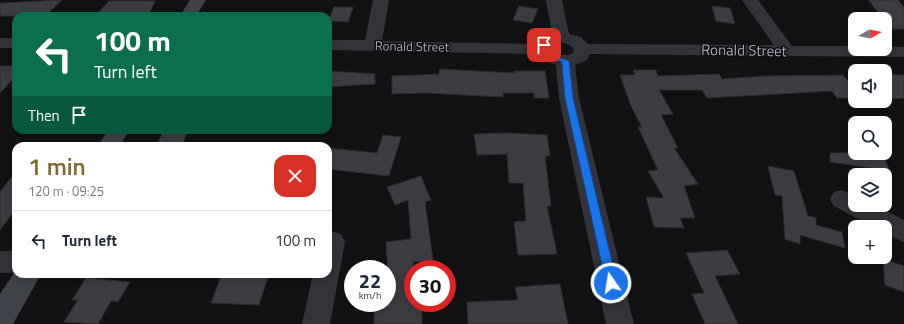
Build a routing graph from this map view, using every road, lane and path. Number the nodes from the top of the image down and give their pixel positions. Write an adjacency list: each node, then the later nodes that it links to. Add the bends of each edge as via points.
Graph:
1 (198, 0): 5 (street)
2 (381, 0): 10 (street)
3 (554, 0): 6 (street)
4 (750, 0): 12 (street)
5 (190, 12)
6 (561, 37): 11 (street, via 550,39); 14 (street, via 572,40)
7 (0, 43): 8 (street)
8 (12, 43)
9 (332, 45): 10 (street, Ronald Street)
10 (373, 45): 11 (street, Ronald Street)
11 (544, 49): 14 (street, via 549,56)
12 (787, 51): 13 (street, Ronald Street); 14 (street, Ronald Street)
13 (904, 52)
14 (574, 55): 23 (street, via 569,98)
15 (842, 199): 16 (street)
16 (904, 232)
17 (0, 262): 18 (street)
18 (12, 262)
19 (26, 278): 21 (street)
20 (325, 278): 22 (street)
21 (0, 319)
22 (316, 324)
23 (620, 324)

